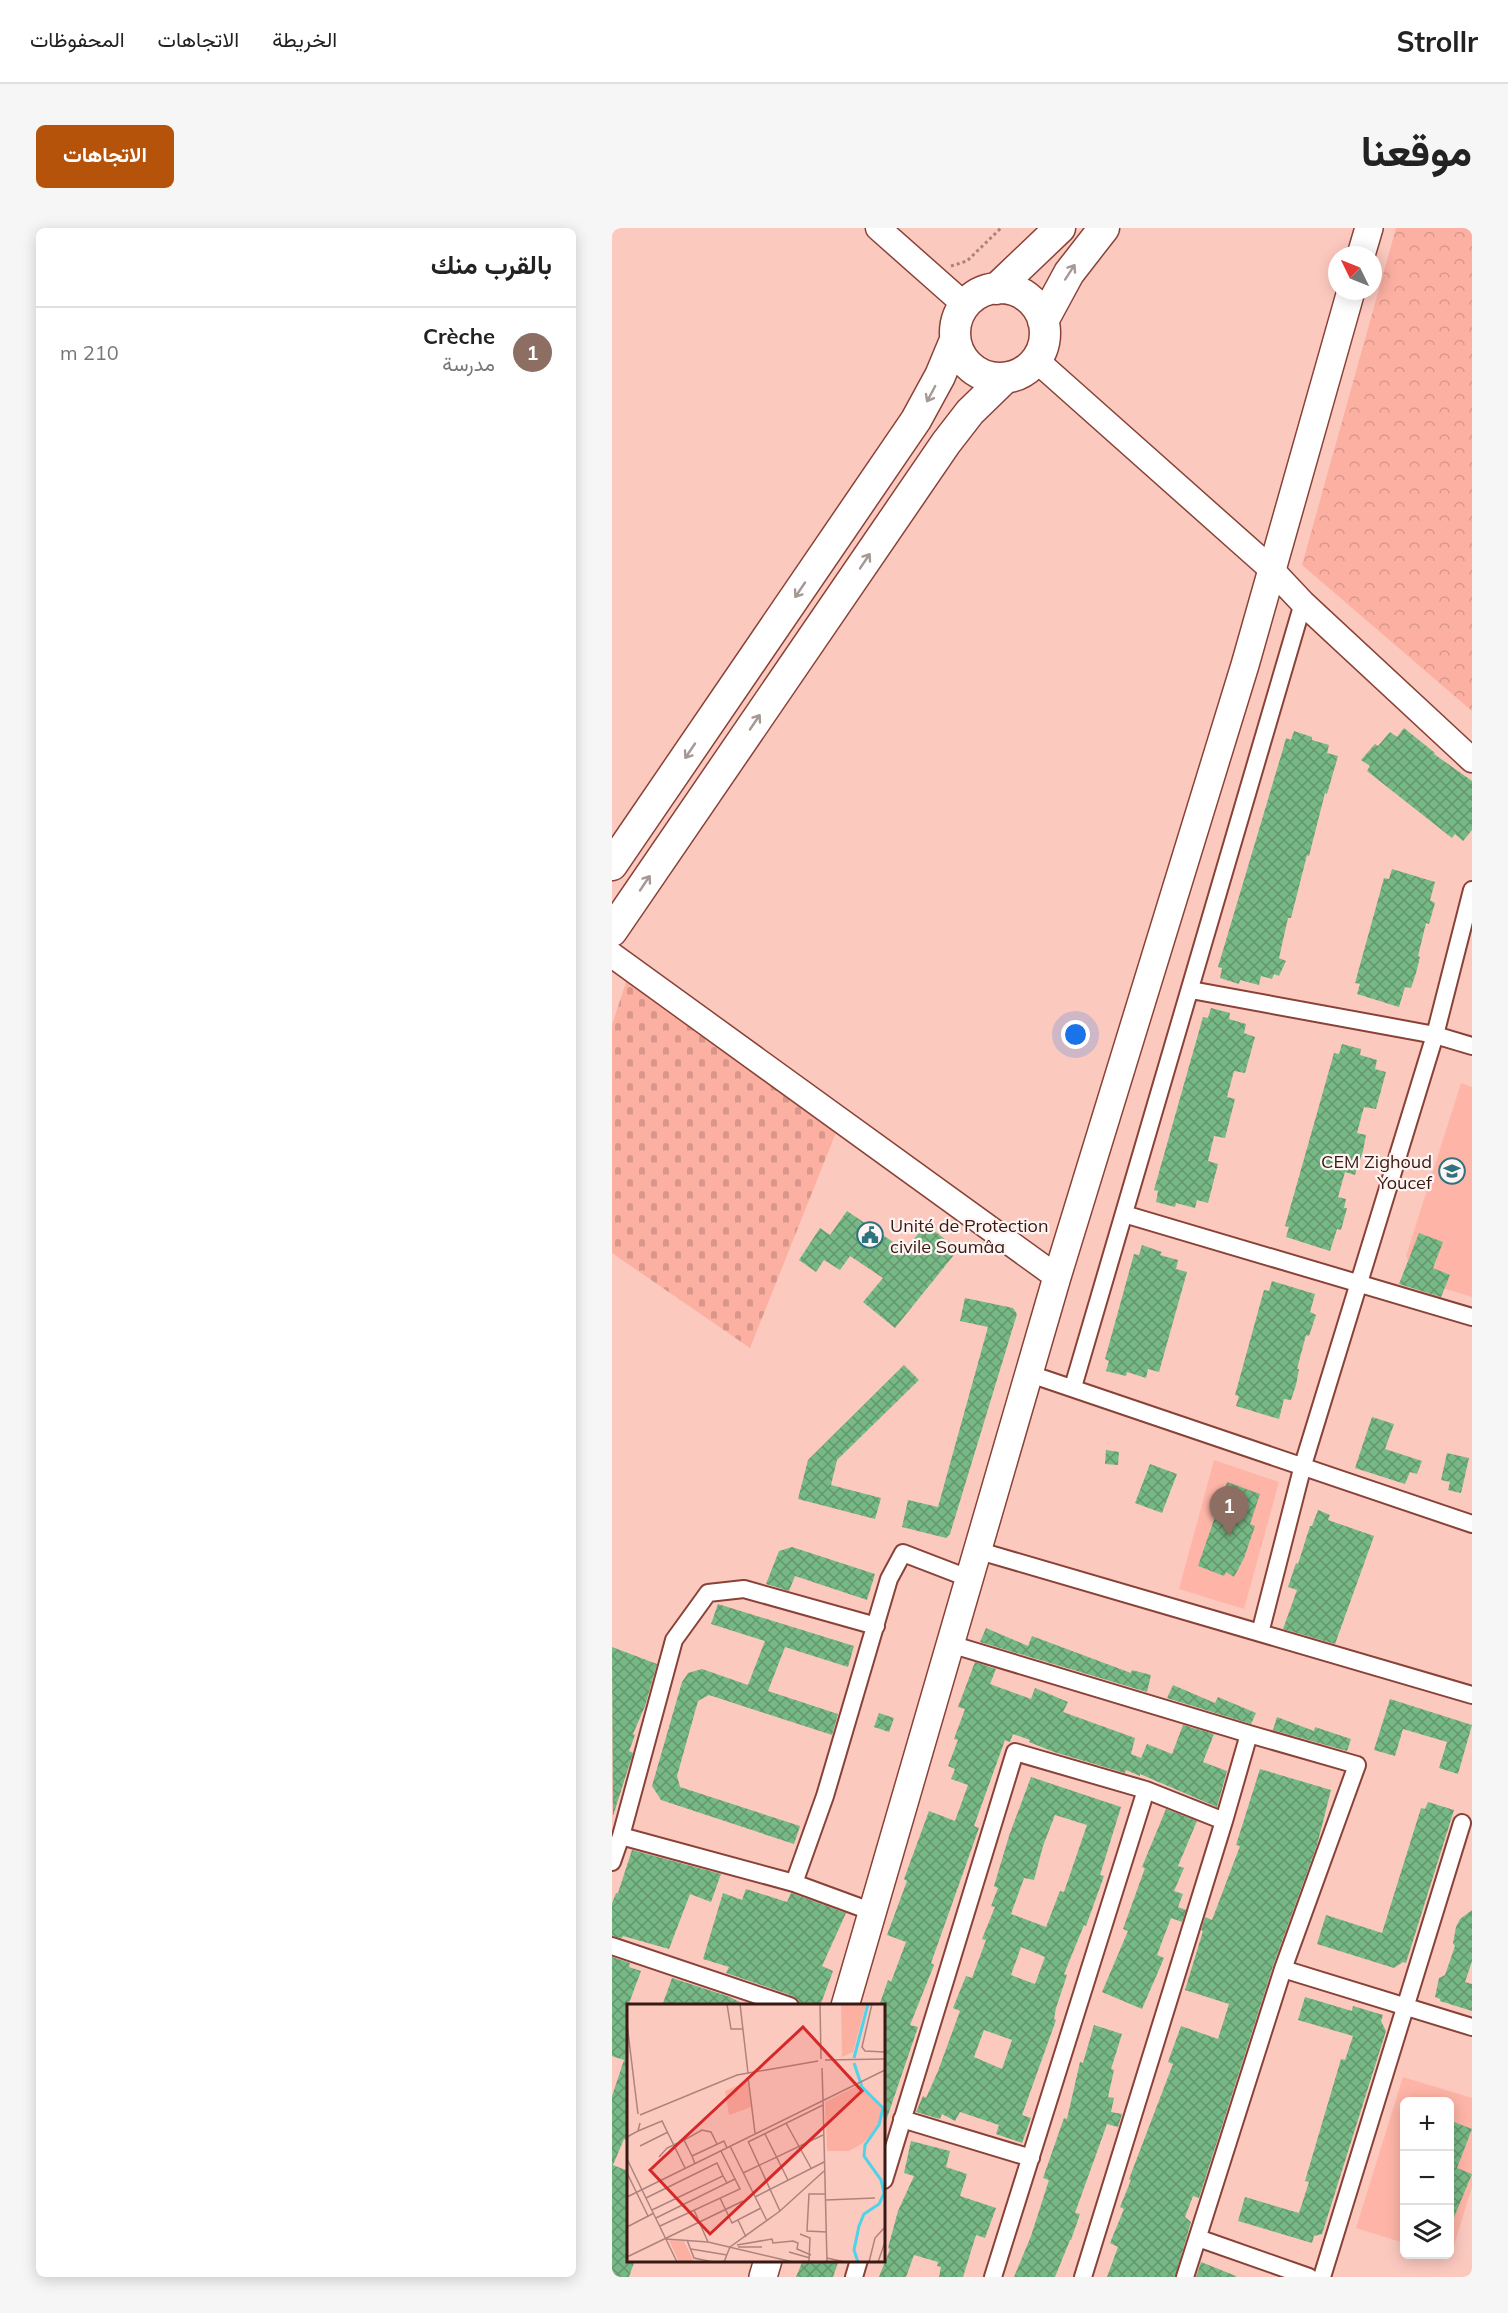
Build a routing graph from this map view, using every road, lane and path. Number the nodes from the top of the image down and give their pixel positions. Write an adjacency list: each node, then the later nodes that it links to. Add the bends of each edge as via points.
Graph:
1 (878, 228): 5 (main road)
2 (1001, 228): 5 (path, via 967,261)
3 (1060, 228): 6 (highway)
4 (1104, 228): 9 (highway, one-way to 4, via 1069,273)
5 (925, 270): 8 (main road)
6 (996, 289): 8 (highway, via 979,294); 9 (highway, via 1020,293 1034,305)
7 (1348, 300): 13 (main road)
8 (965, 305): 10 (highway, via 955,328)
9 (1043, 321): 11 (highway, via 1044,341)
10 (955, 340): 12 (highway, via 972,369 982,375); 16 (highway, one-way to 16, via 916,420)
11 (1036, 360): 12 (highway, via 1017,375); 13 (main road)
12 (1005, 378): 18 (highway, one-way to 12, via 951,435)
13 (1271, 569): 14 (main road); 24 (main road)
14 (1303, 603): 15 (main road); 20 (street)
15 (1472, 760)
16 (612, 865)
17 (1472, 890): 21 (street)
18 (612, 931)
19 (612, 955): 24 (main road)
20 (1191, 990): 21 (street); 23 (street)
21 (1435, 1035): 22 (street); 25 (street)
22 (1472, 1046)
23 (1124, 1214): 25 (street); 28 (street)
24 (1057, 1277): 27 (main road)
25 (1360, 1285): 26 (street); 29 (street)
26 (1472, 1317)
27 (1030, 1374): 28 (street); 31 (main road)
28 (1073, 1387): 29 (street)
29 (1303, 1466): 30 (street); 34 (street)
30 (1472, 1524)
31 (976, 1550): 32 (main road); 34 (street)
32 (968, 1578): 33 (street, via 903,1553 889,1579); 35 (main road)
33 (876, 1626): 41 (street, via 744,1589 708,1593 674,1640); 43 (street, via 825,1796)
34 (1260, 1633): 36 (street)
35 (950, 1644): 37 (street); 44 (main road)
36 (1472, 1695)
37 (1250, 1734): 39 (street); 46 (street, via 1357,1765)
38 (1146, 1790): 39 (street); 51 (street, via 1015,1752); 52 (street)
39 (1224, 1821): 60 (street)
40 (1462, 1823): 49 (street)
41 (621, 1836): 42 (street); 43 (street)
42 (612, 1862)
43 (794, 1883): 44 (street)
44 (873, 1912): 48 (main road)
45 (612, 1946): 47 (street)
46 (1283, 1970): 49 (street); 54 (street)
47 (784, 2004)
48 (846, 2004)
49 (1405, 2007): 50 (street); 63 (street)
50 (1472, 2027)
51 (902, 2120): 52 (street); 53 (street)
52 (1031, 2158): 59 (street)
53 (885, 2177)
54 (1198, 2238): 61 (street); 62 (street)
55 (767, 2262): 57 (main road)
56 (858, 2262): 58 (street)
57 (763, 2277)
58 (854, 2277)
59 (993, 2277)
60 (1083, 2277)
61 (1185, 2277)
62 (1309, 2277)
63 (1322, 2277)

